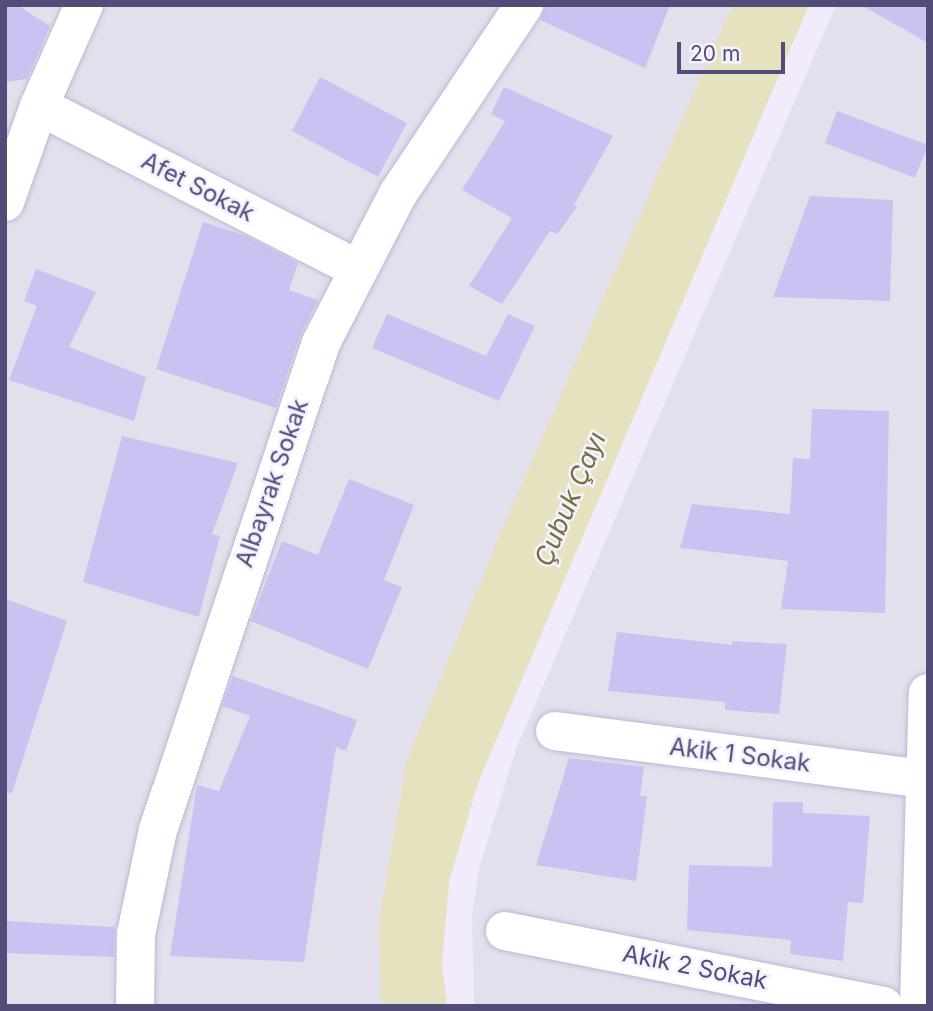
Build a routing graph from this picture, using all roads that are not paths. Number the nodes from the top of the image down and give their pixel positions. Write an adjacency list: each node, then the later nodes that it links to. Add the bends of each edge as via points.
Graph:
1 (84, 5): 3 (street)
2 (524, 5): 6 (street, Albayrak Sokak, via 398,194)
3 (39, 106): 4 (street); 6 (street, Afet Sokak)
4 (14, 144): 5 (street)
5 (5, 202)
6 (356, 268): 12 (street, Albayrak Sokak, via 321,343 158,830 136,934)
7 (928, 693): 9 (street)
8 (555, 730): 9 (street, Akik 1 Sokak)
9 (925, 779): 10 (street)
10 (925, 872): 14 (street)
11 (505, 931): 13 (street, Akik 2 Sokak)
12 (135, 1006)
13 (884, 1006)
14 (919, 1006)

